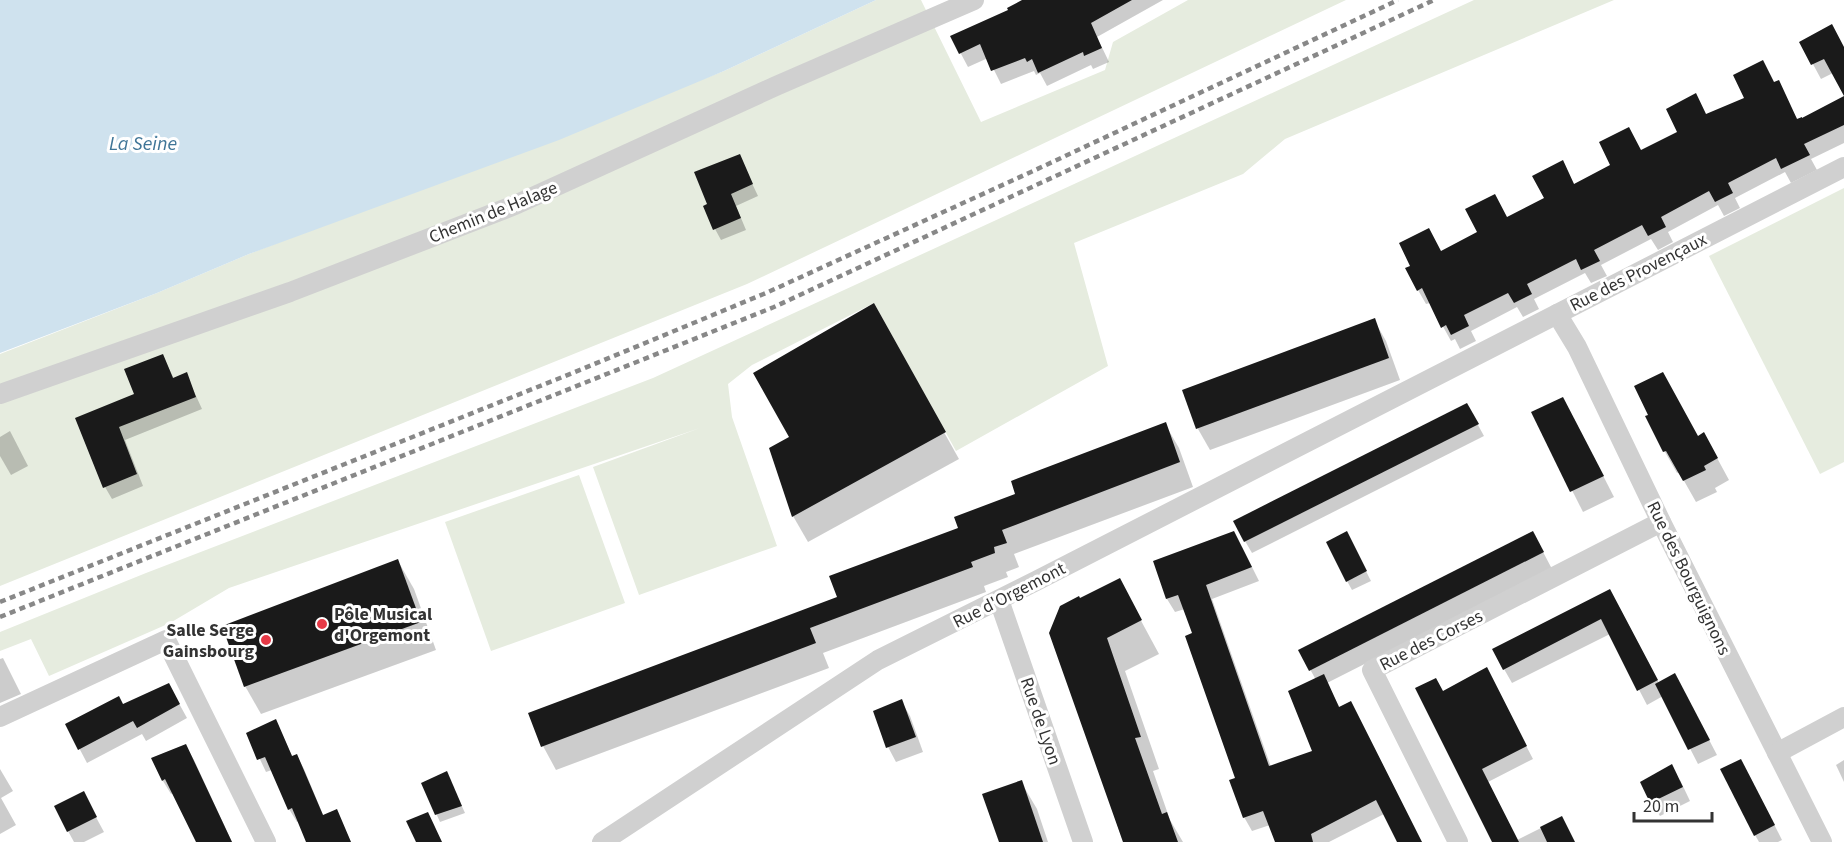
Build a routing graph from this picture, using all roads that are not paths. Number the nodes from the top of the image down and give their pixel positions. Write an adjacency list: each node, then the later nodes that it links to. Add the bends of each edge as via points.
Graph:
1 (974, 0): 5 (street, Chemin de Halage, via 516,205 290,292)
2 (1844, 167): 3 (street, Rue des Provençaux)
3 (1557, 314): 4 (street, Rue des Provençaux); 6 (street, Rue des Bourguignons, via 1577,347)
4 (1433, 378): 7 (street, Rue d'Orgemont)
5 (0, 394)
6 (1661, 522): 10 (street, Rue des Bourguignons); 15 (street, Rue des Corses, via 1372,670)
7 (999, 600): 13 (street, Rue d'Orgemont, via 878,660); 14 (street, Rue de Lyon)
8 (0, 717): 12 (street, via 166,640)
9 (1844, 717): 10 (street)
10 (1777, 753): 11 (street, Rue des Bourguignons)
11 (1816, 840)
12 (266, 842)
13 (602, 842)
14 (1083, 842)
15 (1458, 842)

